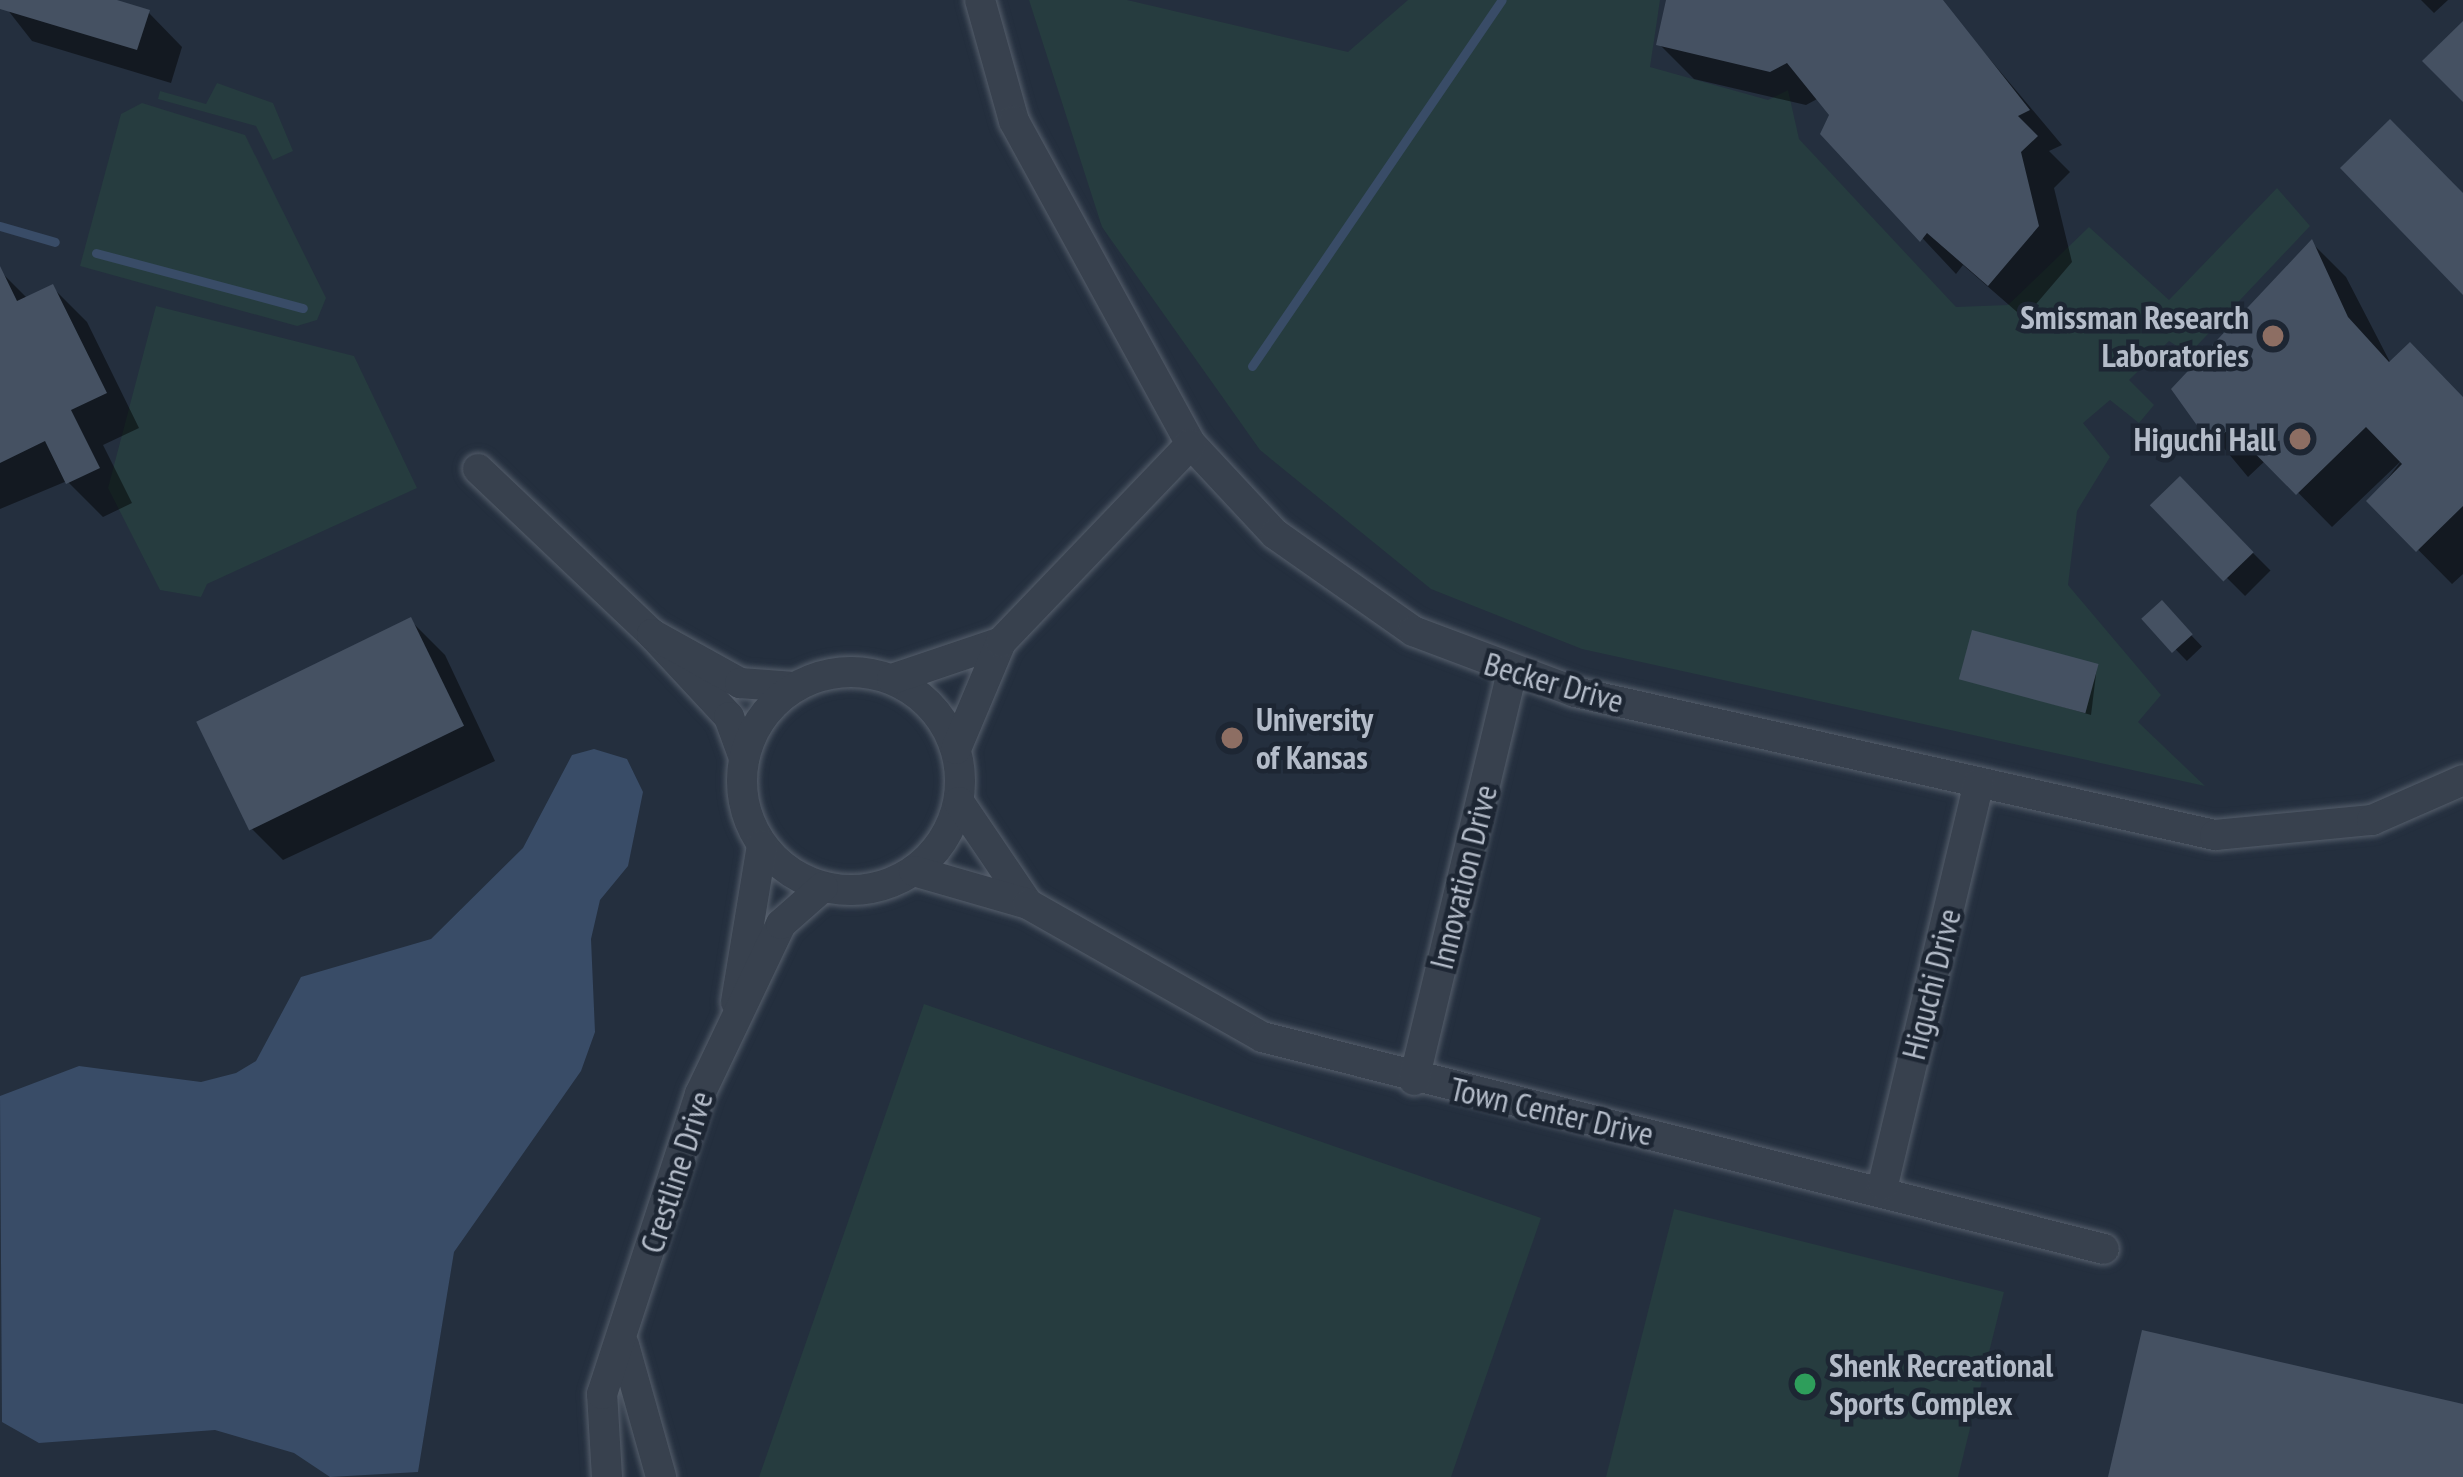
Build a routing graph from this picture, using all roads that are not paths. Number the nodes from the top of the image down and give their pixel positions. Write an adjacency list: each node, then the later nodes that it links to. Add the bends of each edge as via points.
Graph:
1 (980, 0): 2 (street, Becker Drive, via 1015,121)
2 (1191, 444): 5 (street); 6 (street, Becker Drive, via 1317,569 1413,631)
3 (478, 469): 4 (street)
4 (652, 634): 8 (street, via 740,683); 10 (street, via 729,717)
5 (1001, 642): 7 (street); 9 (street)
6 (1512, 673): 12 (street, Becker Drive); 19 (street, Innovation Drive)
7 (892, 679): 8 (street, via 842,672); 9 (street, via 932,706)
8 (794, 687): 10 (street, via 761,718)
9 (956, 748): 13 (street)
10 (744, 758): 14 (street, via 744,804)
11 (2463, 780): 12 (street, Becker Drive, via 2372,820 2258,838)
12 (1979, 783): 20 (street, Higuchi Drive)
13 (959, 802): 15 (street); 17 (street, Town Center Drive)
14 (762, 845): 16 (street); 18 (street, Crestline Drive)
15 (914, 871): 16 (street, via 870,888); 17 (street, Town Center Drive)
16 (823, 887): 18 (street, Crestline Drive, via 781,924)
17 (1028, 904): 19 (street, Town Center Drive, via 1190,1005)
18 (736, 1002): 22 (street, Crestline Drive)
19 (1414, 1080): 20 (street, Town Center Drive)
20 (1883, 1184): 21 (street, Town Center Drive)
21 (2104, 1249)
22 (624, 1345): 23 (street, Crestline Drive, via 602,1394); 24 (street)
23 (607, 1477)
24 (662, 1477)

